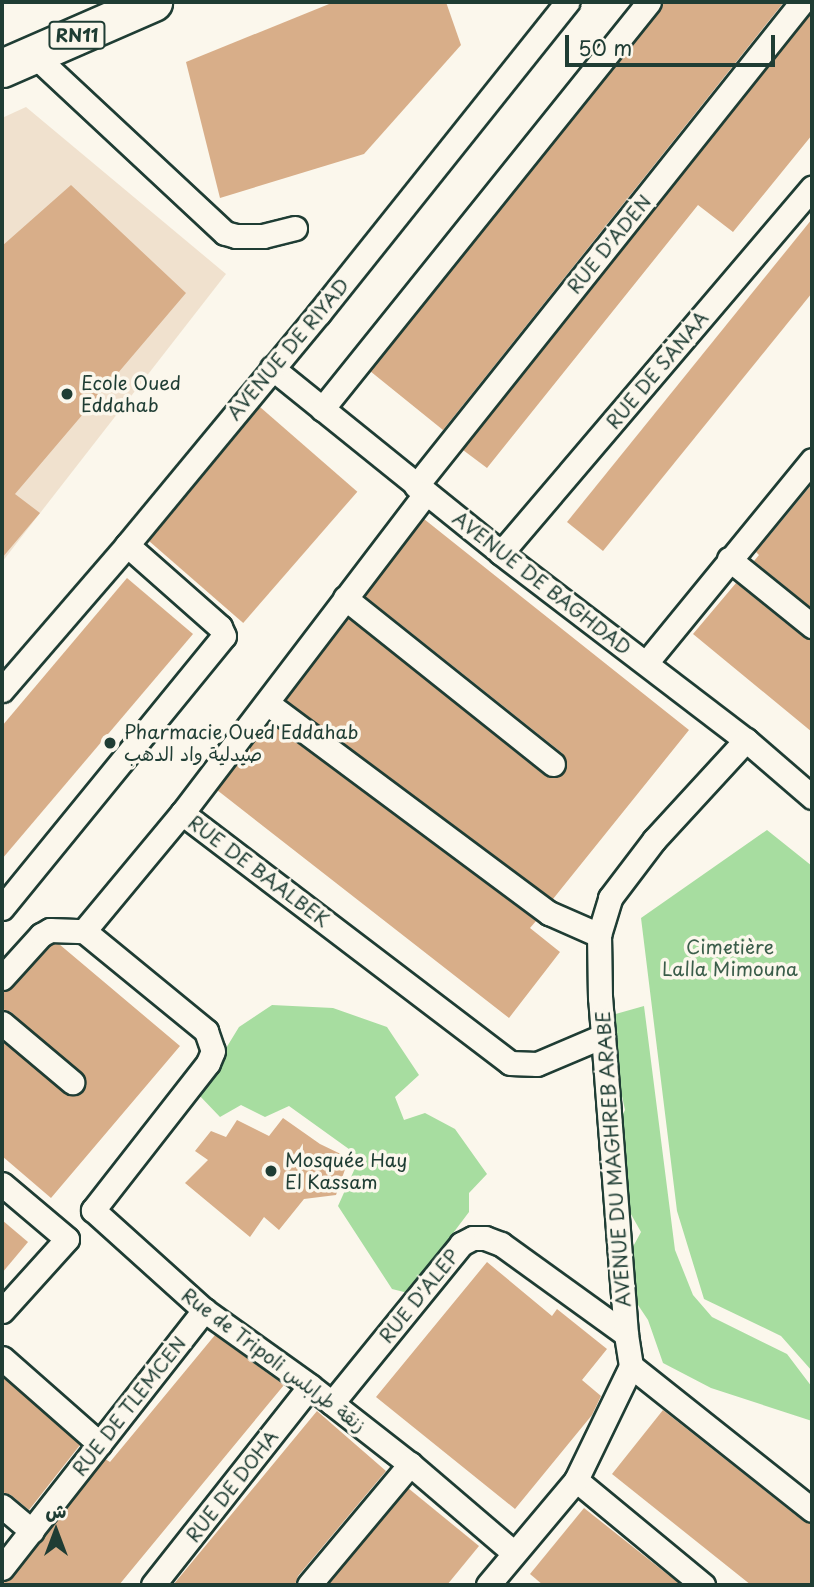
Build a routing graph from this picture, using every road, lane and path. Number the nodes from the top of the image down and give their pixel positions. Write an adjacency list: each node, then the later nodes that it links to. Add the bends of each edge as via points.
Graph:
1 (567, 2): 9 (street, AVENUE DE RIYAD)
2 (649, 2): 10 (street)
3 (802, 2): 12 (street, RUE D'ADEN)
4 (145, 3): 5 (main road, RN11)
5 (102, 12): 6 (main road, RN11)
6 (18, 62): 8 (street, via 225,233 248,237)
7 (812, 187): 14 (street, RUE DE SANAA)
8 (295, 228)
9 (272, 368): 10 (street, AVENUE DE BAGHDAD); 13 (street, AVENUE DE RIYAD)
10 (322, 409): 12 (street, AVENUE DE BAGHDAD)
11 (812, 460): 15 (street)
12 (421, 490): 14 (street, AVENUE DE BAGHDAD); 16 (street, RUE DE BAALBEK)
13 (127, 545): 19 (street, AVENUE DE RIYAD); 25 (street, via 220,627 224,636)
14 (501, 553): 18 (street, AVENUE DE BAGHDAD)
15 (729, 559): 17 (street); 18 (street)
16 (345, 598): 20 (street, RUE DE BAALBEK); 22 (street)
17 (812, 626)
18 (646, 663): 21 (street, AVENUE DE BAGHDAD)
19 (2, 690)
20 (267, 703): 24 (street, RUE DE BAALBEK); 27 (street, via 549,913)
21 (746, 740): 23 (street, AVENUE DE BAGHDAD); 27 (street, AVENUE DU MAGHREB ARABE, via 628,872 610,898)
22 (553, 764)
23 (812, 797)
24 (182, 813): 26 (street); 30 (street, RUE DE BAALBEK, via 510,1063 537,1065)
25 (2, 908)
26 (84, 931): 28 (street, via 50,929); 33 (street, via 206,1031 213,1051)
27 (599, 935): 30 (street, AVENUE DU MAGHREB ARABE)
28 (2, 978)
29 (2, 1023): 31 (street)
30 (603, 1036): 37 (street, AVENUE DU MAGHREB ARABE)
31 (72, 1082)
32 (2, 1184): 34 (street)
33 (93, 1210): 34 (street); 35 (street, Rue de Tripoli زنقة طرابلس)
34 (67, 1239): 36 (street)
35 (204, 1310): 40 (street, Rue de Tripoli زنقة طرابلس); 42 (street, RUE DE TLEMCEN)
36 (2, 1311)
37 (626, 1334): 39 (street, AVENUE DU MAGHREB ARABE); 41 (street, RUE D'ALEP, via 501,1244 473,1238 461,1244)
38 (2, 1358): 42 (street)
39 (631, 1366): 44 (street); 46 (street)
40 (310, 1386): 41 (street, Rue de Tripoli زنقة طرابلس); 51 (street, RUE DE DOHA)
41 (332, 1403): 43 (street, Rue de Tripoli زنقة طرابلس)
42 (100, 1444): 47 (street, RUE DE TLEMCEN)
43 (410, 1464): 48 (street, Rue de Tripoli زنقة طرابلس); 52 (street)
44 (576, 1480): 48 (street); 53 (street)
45 (2, 1506): 47 (street)
46 (812, 1510)
47 (32, 1531): 49 (street, RUE DE TLEMCEN)
48 (513, 1552): 50 (street)
49 (2, 1568)
50 (496, 1582)
51 (153, 1585)
52 (309, 1585)
53 (702, 1585)

